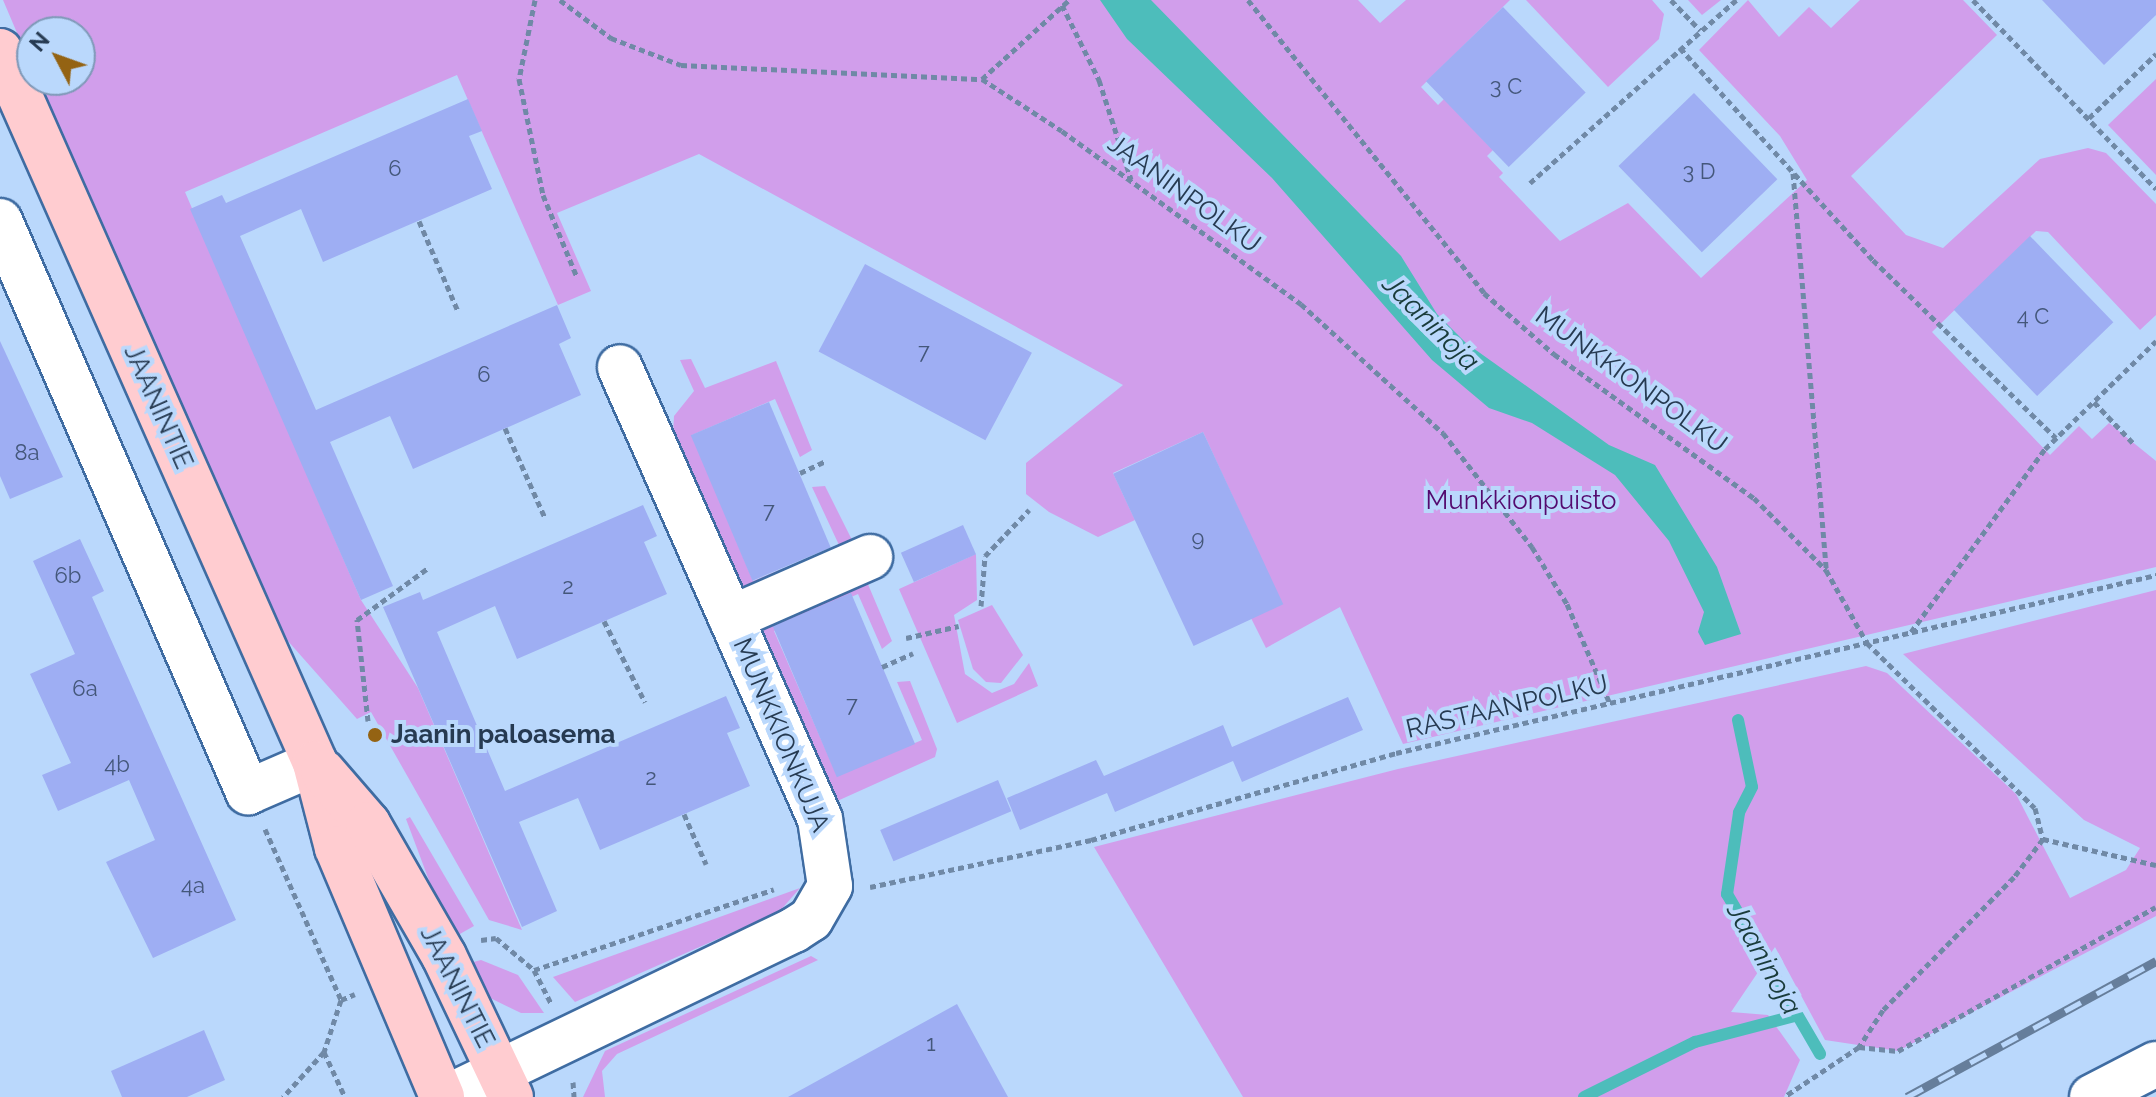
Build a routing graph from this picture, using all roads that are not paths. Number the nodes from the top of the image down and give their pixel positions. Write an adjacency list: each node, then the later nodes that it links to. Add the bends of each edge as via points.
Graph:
1 (0, 51): 6 (main road, JAANINTIE)
2 (0, 221): 6 (street, via 248,792)
3 (620, 367): 5 (street, MUNKKIONKUJA)
4 (870, 557): 5 (street)
5 (731, 618): 8 (street, MUNKKIONKUJA, via 820,819 830,886 822,904 794,930)
6 (315, 763): 8 (main road, JAANINTIE, via 368,824 444,956); 9 (main road, JAANINTIE, via 337,848)
7 (2156, 1064): 10 (street)
8 (505, 1084): 9 (street, MUNKKIONKUJA)
9 (444, 1097)
10 (2092, 1097)

